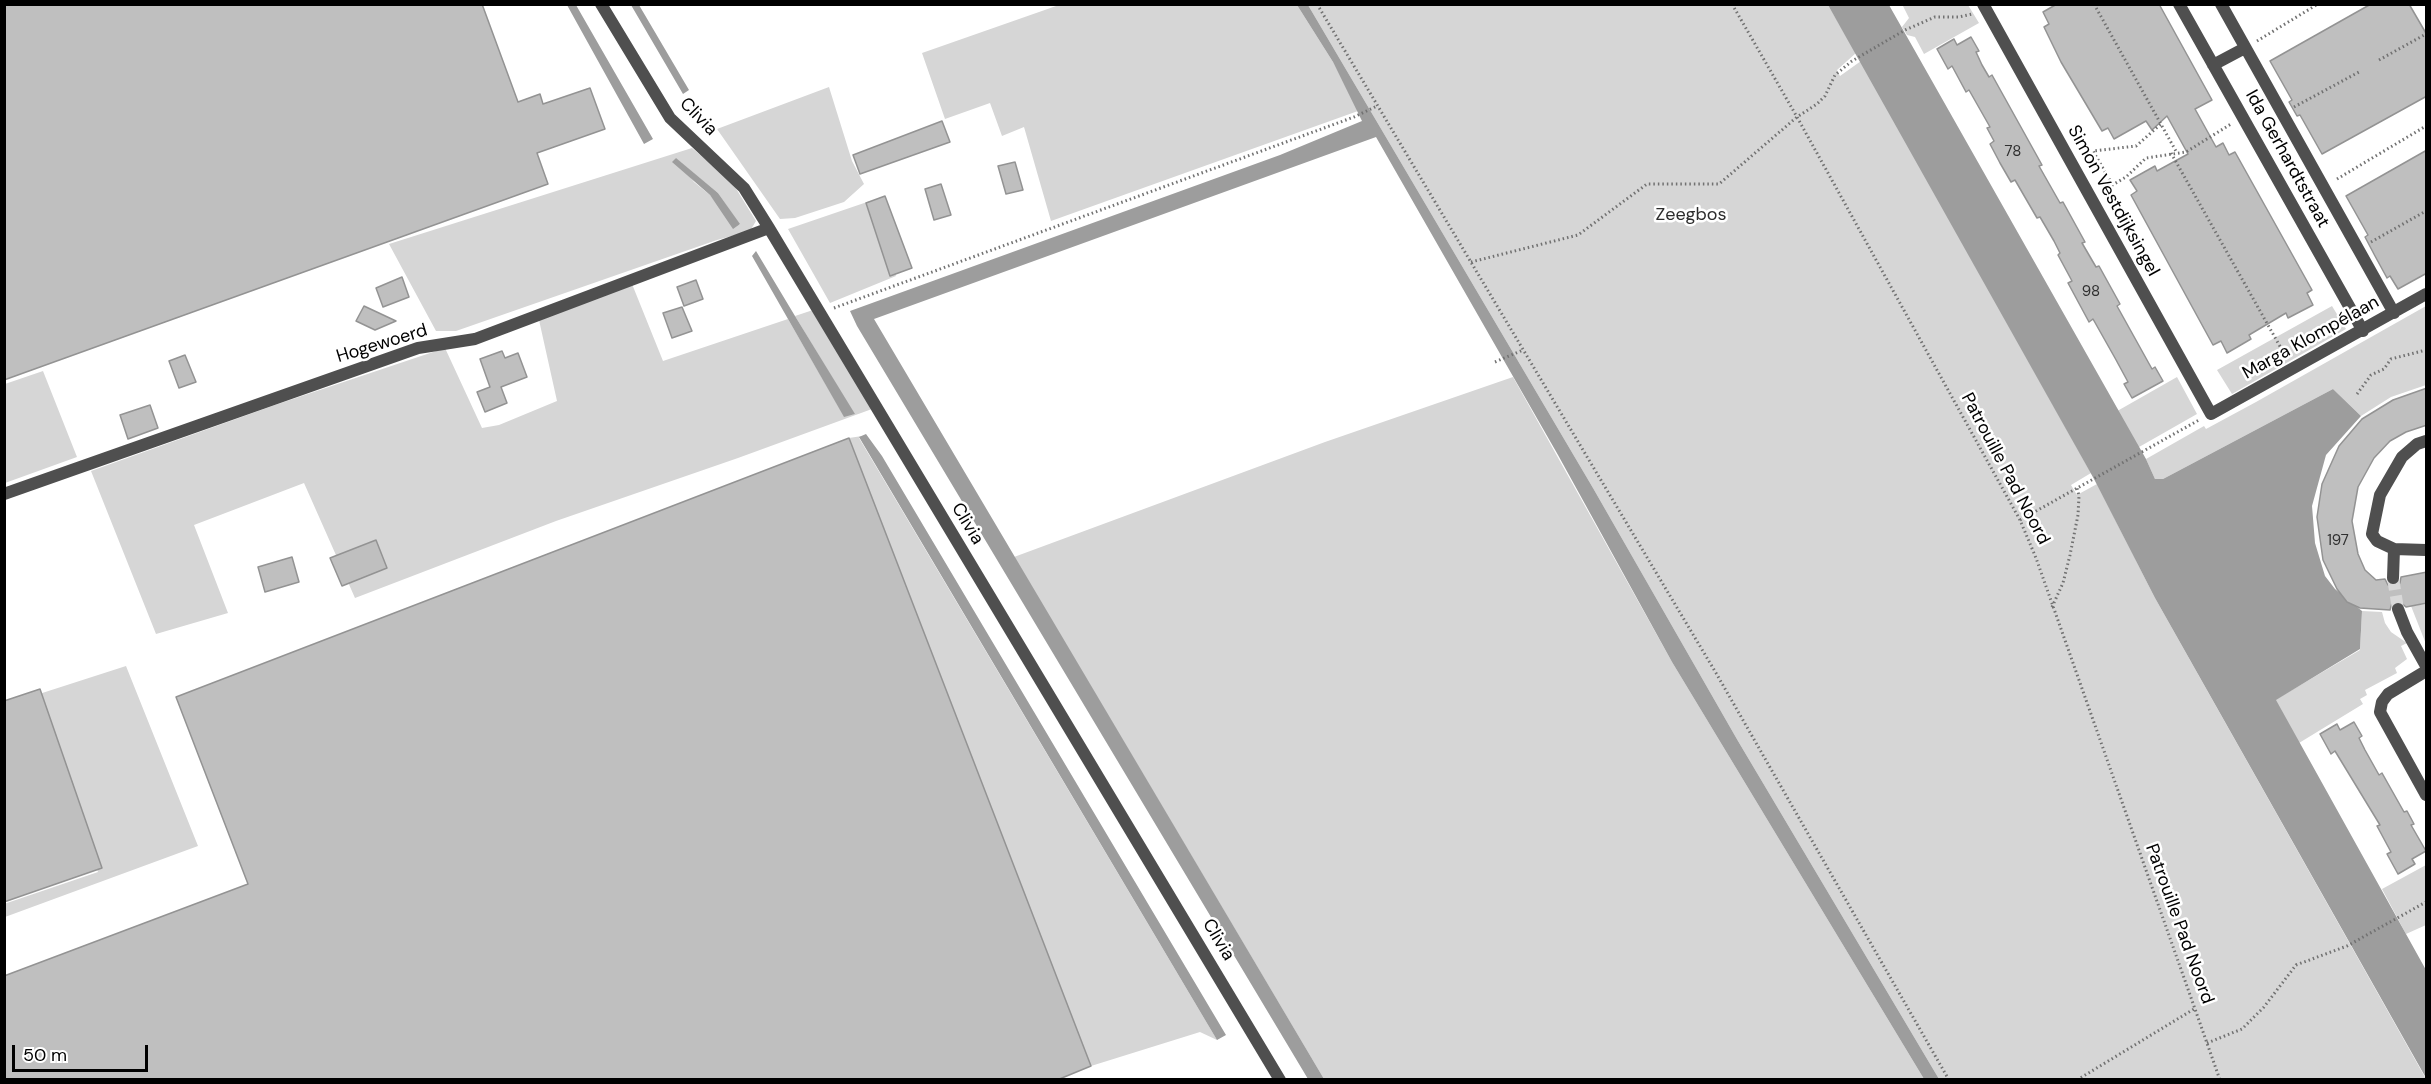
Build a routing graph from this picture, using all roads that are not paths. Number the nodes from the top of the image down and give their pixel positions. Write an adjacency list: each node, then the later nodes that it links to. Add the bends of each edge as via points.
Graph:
1 (601, 4): 7 (street, Clivia, via 670,118 744,188)
2 (2179, 4): 6 (street, Ida Gerhardtstraat)
3 (2221, 4): 5 (street, Ida Gerhardtstraat)
4 (1984, 8): 11 (street, Simon Vestdijksingel)
5 (2245, 48): 6 (street); 9 (street, Ida Gerhardtstraat)
6 (2213, 65): 10 (street, Ida Gerhardtstraat)
7 (769, 228): 13 (street, Hogewoerd, via 475,339 418,348); 20 (street, Clivia)
8 (2427, 294): 9 (street, Marga Klompélaan)
9 (2394, 313): 10 (street, Marga Klompélaan)
10 (2363, 330): 11 (street, Marga Klompélaan)
11 (2212, 413)
12 (2427, 441): 14 (street, via 2402,457 2380,495 2372,534 2377,542)
13 (4, 494)
14 (2394, 549): 15 (street); 16 (street)
15 (2427, 550)
16 (2393, 578)
17 (2398, 609): 18 (street)
18 (2427, 669): 19 (street, via 2388,694 2380,712)
19 (2427, 795)
20 (1280, 1080)

